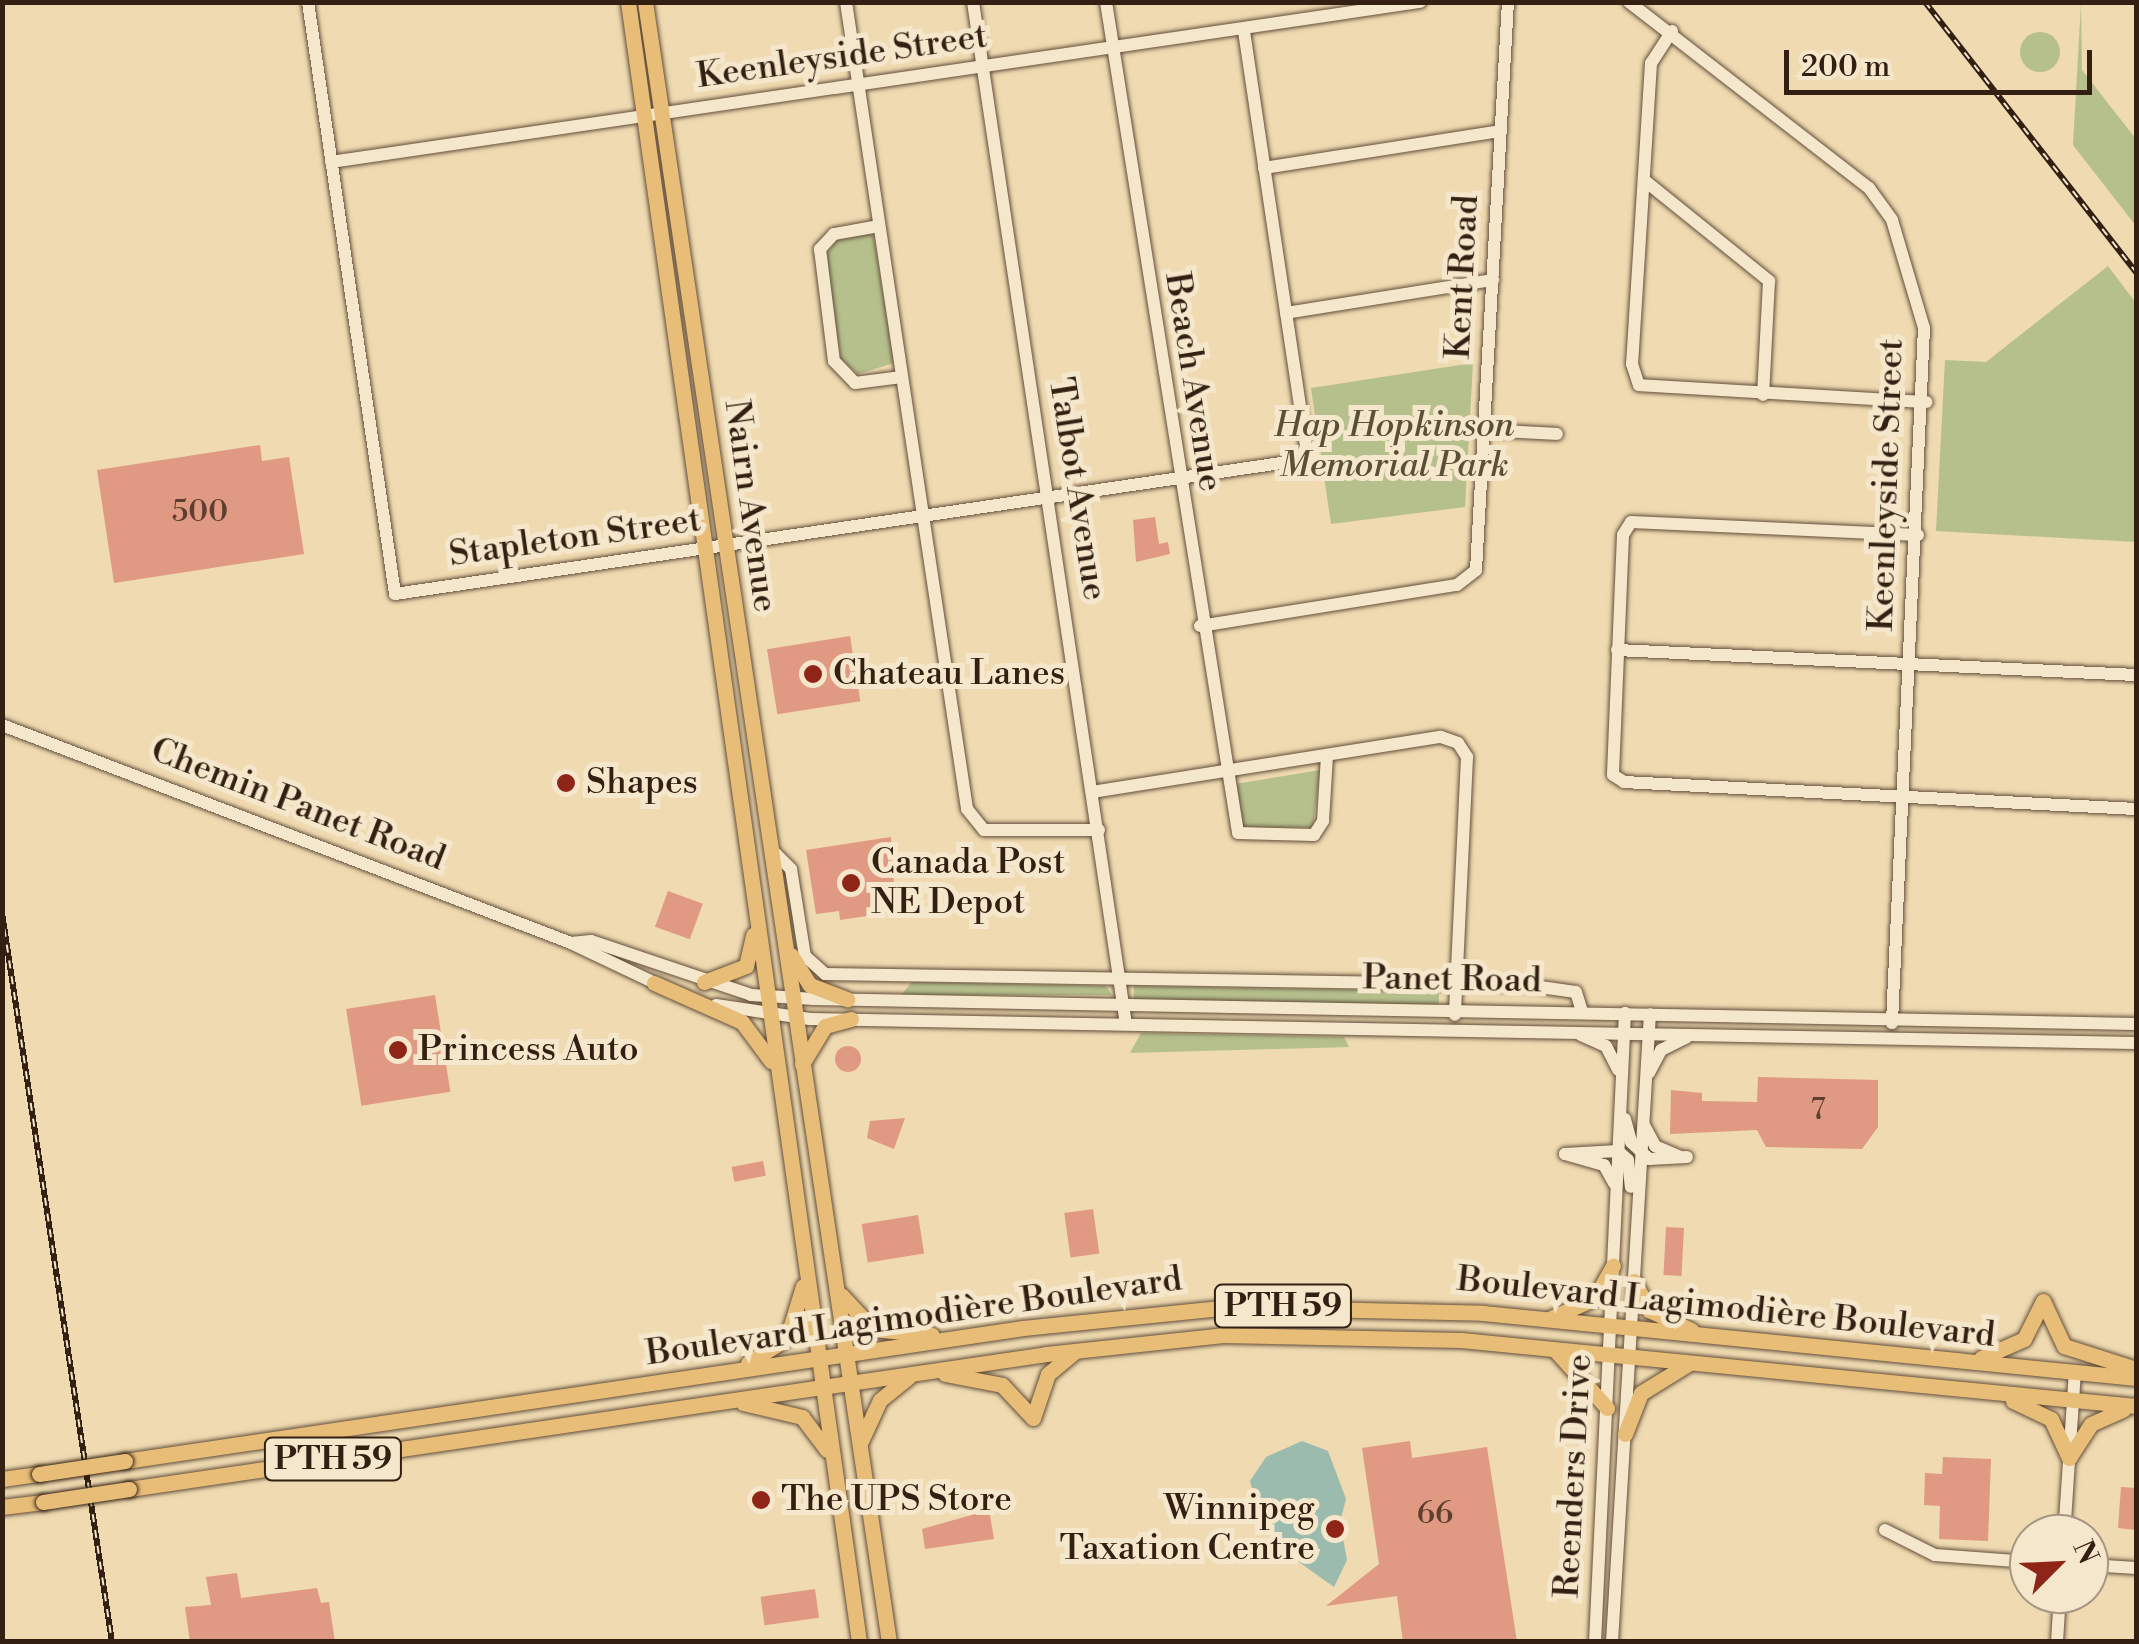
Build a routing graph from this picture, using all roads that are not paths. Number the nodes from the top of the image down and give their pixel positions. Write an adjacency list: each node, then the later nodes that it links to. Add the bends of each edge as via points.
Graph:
1 (308, 2): 17 (street)
2 (628, 2): 15 (main road, Nairn Avenue)
3 (645, 2): 15 (main road, Nairn Avenue)
4 (846, 2): 14 (street)
5 (974, 2): 13 (street, Talbot Avenue)
6 (1106, 2): 12 (street, Beach Avenue)
7 (1420, 2): 10 (street, Keenleyside Street)
8 (1508, 2): 16 (street, Kent Road)
9 (1628, 2): 11 (street, Keenleyside Street)
10 (1244, 28): 12 (street, Keenleyside Street); 18 (street)
11 (1672, 32): 19 (street, via 1651,63); 25 (street, Keenleyside Street, via 1873,193 1892,220 1924,328)
12 (1112, 48): 13 (street, Keenleyside Street); 28 (street, Beach Avenue)
13 (983, 68): 14 (street, Keenleyside Street); 29 (street, Talbot Avenue)
14 (858, 86): 15 (street, Keenleyside Street); 20 (street)
15 (653, 114): 17 (street, Keenleyside Street); 32 (main road, Nairn Avenue)
16 (1501, 130): 18 (street); 21 (street, Kent Road)
17 (331, 162): 32 (street, Stapleton Street, via 395,594)
18 (1264, 168): 22 (street)
19 (1644, 180): 24 (street, via 1769,281); 24 (street, via 1632,364 1638,385)
20 (879, 226): 23 (street); 23 (street, via 834,234 820,250 834,361 855,383)
21 (1493, 280): 22 (street); 26 (street, Kent Road)
22 (1286, 313): 28 (street, Stapleton Street, via 1306,446 1298,461)
23 (902, 377): 30 (street)
24 (1763, 396): 25 (street)
25 (1926, 402): 31 (street, Keenleyside Street)
26 (1484, 430): 27 (street); 33 (street, Kent Road, via 1477,556 1468,580)
27 (1556, 434)
28 (1177, 479): 29 (street, Stapleton Street); 33 (street, Beach Avenue)
29 (1048, 499): 30 (street, Stapleton Street); 42 (street, Talbot Avenue)
30 (923, 518): 32 (street, Stapleton Street); 45 (street, via 970,818 984,830)
31 (1918, 535): 34 (street, via 1636,520 1623,535); 37 (street, Keenleyside Street)
32 (718, 548): 35 (main road, Nairn Avenue); 36 (main road, Nairn Avenue)
33 (1200, 626): 41 (street, Beach Avenue)
34 (1616, 650): 37 (street); 43 (street, via 1610,767 1620,781)
35 (742, 653): 36 (main road); 46 (main road, Nairn Avenue)
36 (724, 655): 47 (main road, Nairn Avenue)
37 (1910, 665): 38 (street); 43 (street, Keenleyside Street)
38 (2136, 675)
39 (2, 725): 51 (street, Chemin Panet Road)
40 (1327, 756): 41 (street); 41 (street, Beach Avenue, via 1323,821 1297,839 1238,833); 58 (street, via 1441,738 1464,749)
41 (1222, 770): 42 (street)
42 (1092, 792): 45 (street, Talbot Avenue)
43 (1903, 798): 44 (street); 71 (street, Keenleyside Street)
44 (2136, 809)
45 (1098, 830): 56 (street, Talbot Avenue)
46 (770, 848): 47 (main road); 49 (street, via 791,868); 50 (main road, Nairn Avenue)
47 (750, 850): 48 (main road, Nairn Avenue)
48 (756, 901): 55 (main road, via 751,959 731,977); 59 (main road, Nairn Avenue)
49 (802, 937): 50 (street); 54 (street, via 809,964 825,974)
50 (784, 942): 60 (main road, Nairn Avenue); 61 (main road, via 810,985)
51 (571, 943): 52 (street, Chemin Panet Road); 53 (street, Chemin Panet Road)
52 (623, 953): 53 (street); 55 (street, Chemin Panet Road)
53 (617, 968): 57 (street, Chemin Panet Road)
54 (909, 976): 56 (street); 62 (street)
55 (704, 982): 59 (street, Chemin Panet Road)
56 (1120, 982): 58 (street); 63 (street, Talbot Avenue)
57 (654, 983): 68 (street, Chemin Panet Road); 82 (main road, via 742,1022)
58 (1456, 984): 64 (street); 65 (street, via 1576,992)
59 (767, 996): 60 (street, Panet Road); 68 (main road, Nairn Avenue)
60 (793, 998): 61 (street, Panet Road); 69 (main road, Nairn Avenue)
61 (847, 1000): 62 (street, Panet Road)
62 (890, 1000): 63 (street, Panet Road)
63 (1121, 1005): 64 (street, Panet Road); 72 (street, Talbot Avenue)
64 (1455, 1011): 65 (street, Panet Road); 74 (street)
65 (1582, 1012): 66 (street, Panet Road)
66 (1625, 1013): 67 (street, Panet Road); 76 (street, Reenders Drive)
67 (1650, 1014): 71 (street, Panet Road); 77 (street, Reenders Drive)
68 (770, 1016): 69 (street, Panet Road); 82 (main road, Nairn Avenue)
69 (796, 1018): 70 (street, Panet Road); 81 (main road, Nairn Avenue)
70 (851, 1019): 72 (street, Panet Road); 81 (main road, via 825,1026)
71 (1892, 1019): 73 (street, Panet Road); 79 (street, Keenleyside Street)
72 (1121, 1024): 74 (street, Panet Road)
73 (2136, 1024)
74 (1454, 1030): 75 (street, Panet Road)
75 (1572, 1032): 76 (street, Panet Road); 84 (street, via 1606,1046)
76 (1624, 1033): 77 (street, Panet Road); 84 (street, Reenders Drive)
77 (1647, 1033): 78 (street, Panet Road); 83 (street, Reenders Drive)
78 (1701, 1035): 79 (street, Panet Road); 83 (street, via 1661,1050)
79 (1891, 1039): 80 (street, Panet Road)
80 (2136, 1043)
81 (802, 1064): 93 (main road, Nairn Avenue)
82 (777, 1074): 91 (main road, Nairn Avenue)
83 (1646, 1085): 85 (street, Reenders Drive)
84 (1622, 1088): 86 (street, Reenders Drive); 87 (street, via 1627,1132)
85 (1644, 1116): 87 (street, Reenders Drive); 87 (street, via 1656,1146 1687,1157)
86 (1618, 1152): 88 (street, Reenders Drive); 88 (street, via 1564,1154 1604,1166); 89 (street, via 1631,1168)
87 (1642, 1153): 89 (street, Reenders Drive)
88 (1616, 1190): 90 (street, Reenders Drive)
89 (1634, 1254): 92 (street, Reenders Drive)
90 (1613, 1266): 94 (main road, via 1595,1298); 95 (street, Reenders Drive)
91 (805, 1278): 103 (main road, Nairn Avenue); 108 (main road, via 787,1338)
92 (1634, 1281): 96 (street, Reenders Drive); 97 (main road, via 1649,1310)
93 (836, 1288): 98 (main road, via 873,1328); 101 (main road, Nairn Avenue)
94 (1547, 1320): 95 (main road, Boulevard Lagimodière Boulevard / PTH 59); 98 (main road, Boulevard Lagimodière Boulevard / PTH 59, via 1393,1308 1228,1307)
95 (1611, 1327): 96 (main road, Boulevard Lagimodière Boulevard / PTH 59); 102 (street, Reenders Drive)
96 (1631, 1328): 97 (main road, Boulevard Lagimodière Boulevard / PTH 59); 104 (street, Reenders Drive)
97 (1709, 1336): 105 (main road, Boulevard Lagimodière Boulevard / PTH 59)
98 (956, 1338): 101 (main road, Boulevard Lagimodière Boulevard / PTH 59)
99 (1079, 1349): 100 (main road, Boulevard Lagimodière Boulevard / PTH 59, via 1320,1334); 109 (main road, Boulevard Lagimodière Boulevard / PTH 59); 109 (main road, via 1048,1374 1033,1418 1002,1385)
100 (1555, 1350): 102 (main road, Boulevard Lagimodière Boulevard / PTH 59); 118 (main road)
101 (846, 1354): 103 (main road, Boulevard Lagimodière Boulevard / PTH 59); 112 (main road, Nairn Avenue)
102 (1610, 1355): 104 (main road, Boulevard Lagimodière Boulevard / PTH 59); 118 (street, Reenders Drive)
103 (817, 1358): 108 (main road, Boulevard Lagimodière Boulevard / PTH 59); 113 (main road, Nairn Avenue)
104 (1629, 1358): 106 (main road, Boulevard Lagimodière Boulevard / PTH 59); 119 (street, Reenders Drive)
105 (1955, 1361): 107 (main road, via 2016,1347 2042,1301 2064,1346); 110 (main road, Boulevard Lagimodière Boulevard / PTH 59)
106 (1691, 1362): 114 (main road, Boulevard Lagimodière Boulevard / PTH 59); 119 (main road, via 1646,1387)
107 (2136, 1369)
108 (734, 1371): 123 (main road, Boulevard Lagimodière Boulevard / PTH 59, bridge)
109 (920, 1372): 112 (main road, Boulevard Lagimodière Boulevard / PTH 59); 120 (main road, via 880,1400)
110 (2075, 1372): 111 (main road, Boulevard Lagimodière Boulevard / PTH 59); 116 (street)
111 (2136, 1378)
112 (850, 1383): 113 (main road, Boulevard Lagimodière Boulevard / PTH 59); 120 (main road, Nairn Avenue)
113 (822, 1387): 115 (main road, Boulevard Lagimodière Boulevard / PTH 59); 122 (main road, Nairn Avenue)
114 (1970, 1390): 116 (main road, Boulevard Lagimodière Boulevard / PTH 59); 121 (main road, via 2045,1414)
115 (730, 1400): 122 (main road, via 802,1417); 124 (main road, Boulevard Lagimodière Boulevard / PTH 59, bridge)
116 (2073, 1400): 117 (main road, Boulevard Lagimodière Boulevard / PTH 59); 121 (street)
117 (2136, 1407): 121 (main road, via 2098,1418)
118 (1607, 1408): 133 (street, Reenders Drive)
119 (1626, 1434): 134 (street, Reenders Drive)
120 (859, 1444): 132 (main road, Nairn Avenue)
121 (2069, 1458): 125 (street)
122 (833, 1462): 131 (main road, Nairn Avenue)
123 (2, 1479)
124 (2, 1507)
125 (2065, 1514)
126 (1885, 1530): 127 (street, via 1935,1555)
127 (2009, 1561)
128 (2109, 1566): 129 (street)
129 (2136, 1568)
130 (2059, 1614): 135 (street)
131 (860, 1642)
132 (890, 1642)
133 (1596, 1642)
134 (1612, 1642)
135 (2057, 1642)

